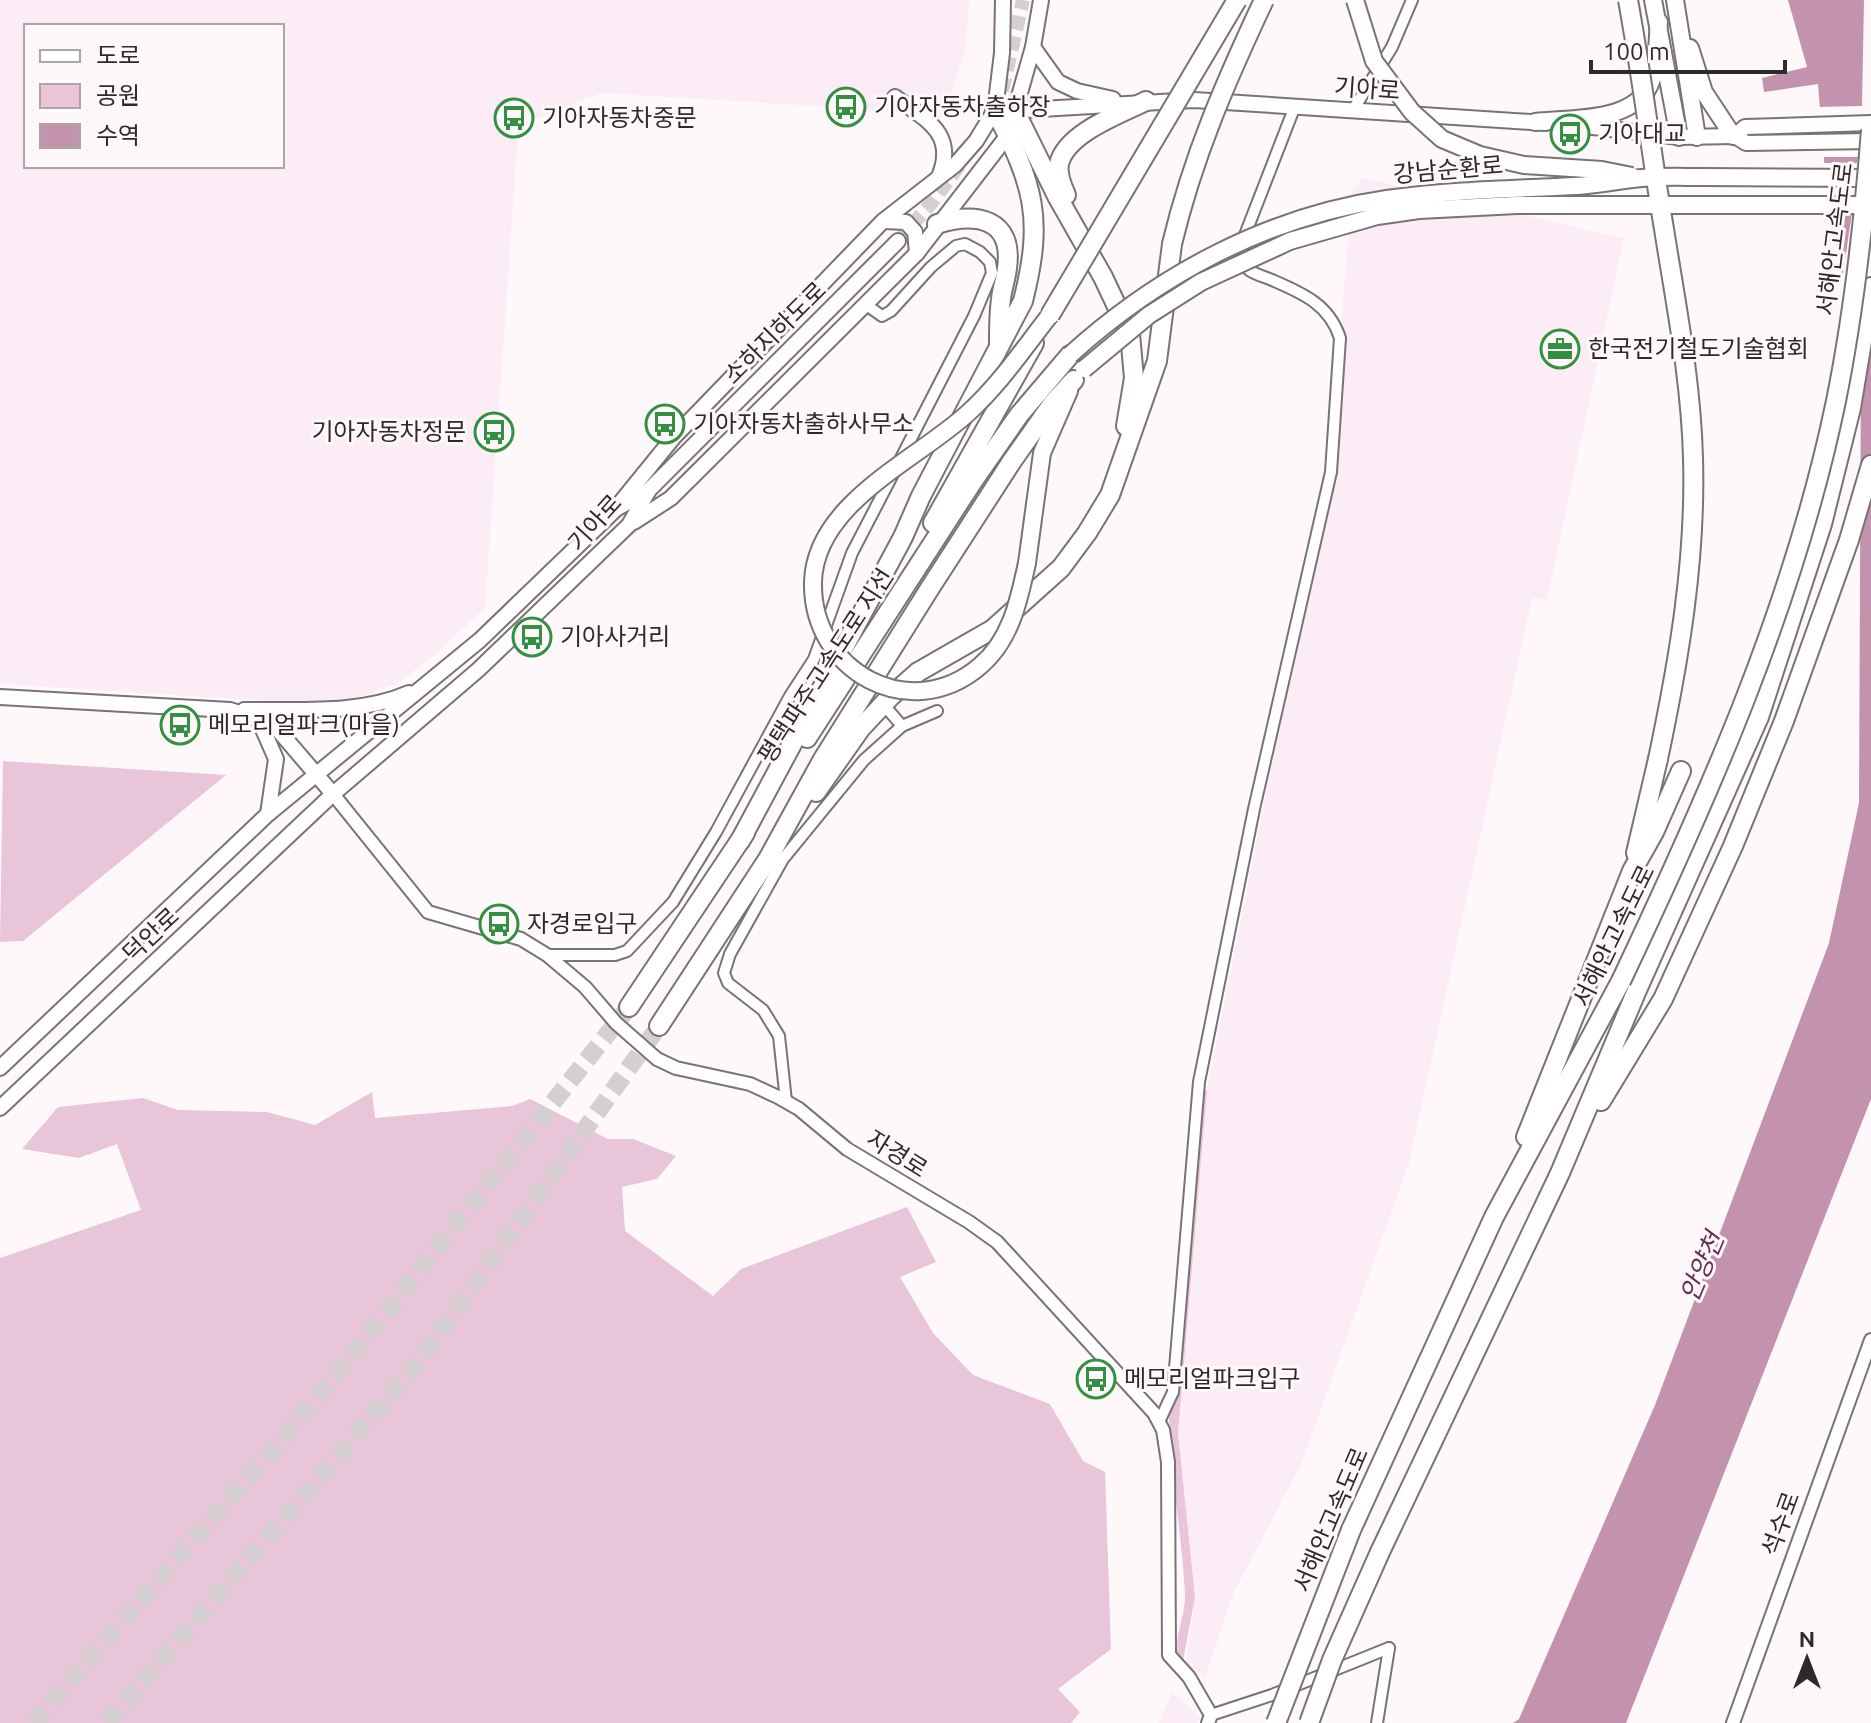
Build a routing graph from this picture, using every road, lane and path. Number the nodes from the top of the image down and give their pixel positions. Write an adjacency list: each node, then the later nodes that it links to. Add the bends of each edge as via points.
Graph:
1 (1003, 0): 17 (main road)
2 (1041, 0): 12 (main road)
3 (1237, 0): 39 (highway, bridge)
4 (1264, 0): 45 (highway, bridge, via 1217,99 1194,167 1172,244 1157,361)
5 (1355, 0): 29 (highway, bridge, via 1374,61 1412,112 1442,139 1524,165)
6 (1412, 0): 18 (street, via 1392,47)
7 (1628, 0): 64 (highway, bridge, via 1689,389 1693,459 1687,588 1676,677)
8 (1653, 0): 10 (highway)
9 (1675, 0): 11 (highway)
10 (1659, 22): 20 (highway, via 1647,91 1625,110); 25 (highway)
11 (1680, 22): 24 (highway, via 1704,92); 26 (highway)
12 (1033, 47): 15 (main road, via 1058,82); 19 (main road)
13 (895, 97): 28 (main road, via 941,136 945,151)
14 (1146, 101): 15 (main road, 기아로); 16 (main road, 기아로); 34 (highway, via 1095,125 1066,148 1058,166)
15 (1120, 102): 19 (main road, 기아로)
16 (1295, 106): 18 (main road, 기아로); 75 (street, via 1243,240 1242,256 1249,270 1309,296 1335,322 1340,338 1331,472 1199,1082 1173,1392)
17 (995, 110): 19 (main road, 기아로); 23 (highway); 28 (main road, via 976,141)
18 (1353, 110): 20 (main road, 기아로)
19 (1015, 111): 23 (main road); 34 (highway)
20 (1535, 122): 25 (main road, 기아로)
21 (1871, 123): 24 (main road, 기아로)
22 (1871, 130): 66 (highway, 서해안고속도로, bridge, via 1847,336 1807,512 1742,709)
23 (1008, 135): 33 (main road); 40 (highway, via 1031,191 1034,242 1023,301)
24 (1740, 136): 26 (main road, 기아로); 27 (main road, 기아로)
25 (1679, 137): 26 (main road, 기아로)
26 (1697, 137)
27 (1871, 141)
28 (939, 178): 32 (main road)
29 (1641, 178): 30 (highway, 강남순환로, bridge); 41 (highway, 강남순환로, bridge, via 1605,185 1435,193 1329,212 1183,270 1108,320)
30 (1871, 178)
31 (1871, 205): 42 (highway, 강남순환로, bridge, via 1517,205 1377,216 1290,241 1201,282 1149,315)
32 (883, 221): 36 (main road, via 906,222 915,232); 46 (main road, via 673,438)
33 (937, 224): 36 (main road); 40 (highway, via 980,218 992,223 1004,240 1008,265)
34 (1081, 235): 45 (highway, via 1130,334 1134,378)
35 (898, 241): 44 (main road, 소하지하도로)
36 (917, 253): 38 (main road)
37 (1871, 287): 66 (highway, 서해안고속도로, via 1851,408 1779,660 1759,717)
38 (865, 304): 47 (main road, via 671,498); 49 (street, via 882,316 891,311 956,246 965,244 990,262 992,273 974,316 852,553)
39 (1050, 315): 42 (highway, bridge, via 967,414 861,494 819,551 814,607 828,645 856,672 891,688 926,690 967,676 993,652 1018,606 1042,453); 48 (highway, bridge, via 921,544)
40 (999, 345): 62 (highway)
41 (1070, 355): 48 (highway, 평택파주고속도로 지선, via 1019,415)
42 (1079, 374): 63 (highway, 평택파주고속도로 지선, via 1012,461 930,588 823,759)
43 (1871, 465): 72 (highway, via 1784,721 1733,846 1663,999)
44 (649, 490): 46 (main road, 기아로); 47 (main road, 기아로)
45 (1110, 495): 63 (highway, via 1061,568 1031,597 993,629 918,672 890,697 861,728)
46 (616, 509): 51 (main road, 기아로)
47 (629, 525): 60 (main road, 기아로, via 478,670)
48 (910, 581): 62 (highway, 평택파주고속도로 지선)
49 (814, 659): 50 (street); 65 (street, via 673,902 627,951)
50 (823, 667)
51 (424, 687): 53 (main road, via 388,703); 59 (main road, 기아로)
52 (0, 697): 53 (main road)
53 (230, 710): 56 (main road)
54 (937, 711): 57 (street)
55 (890, 712): 57 (street)
56 (258, 718): 59 (main road, via 273,724); 61 (main road, via 276,759)
57 (902, 726): 70 (street, via 864,760 783,859 724,973 728,983 763,1010 779,1036)
58 (1681, 771): 64 (highway)
59 (317, 774): 60 (main road); 61 (main road, 덕안로)
60 (333, 794): 65 (street, 자경로, via 428,912 521,939); 71 (main road, 덕안로)
61 (268, 814): 69 (main road, 덕안로)
62 (740, 841): 67 (highway, 평택파주고속도로 지선)
63 (768, 859): 68 (highway, 평택파주고속도로 지선)
64 (1632, 871): 73 (highway)
65 (547, 955): 70 (street, 자경로, via 657,1059 750,1084)
66 (1629, 985): 72 (highway, 서해안고속도로); 73 (highway, 서해안고속도로)
67 (629, 1007)
68 (659, 1026)
69 (0, 1068)
70 (786, 1101): 75 (street, 자경로, via 847,1149 997,1242)
71 (0, 1108)
72 (1560, 1173): 78 (highway, 서해안고속도로, bridge, via 1380,1552)
73 (1494, 1217): 77 (highway, 서해안고속도로, bridge, via 1351,1530)
74 (1871, 1340): 80 (street, 석수로)
75 (1159, 1422): 76 (street, 자경로, via 1168,1462 1169,1655 1189,1677)
76 (1210, 1719): 79 (street, via 1389,1648)
77 (1276, 1723)
78 (1309, 1723)
79 (1377, 1723)
80 (1733, 1723)

